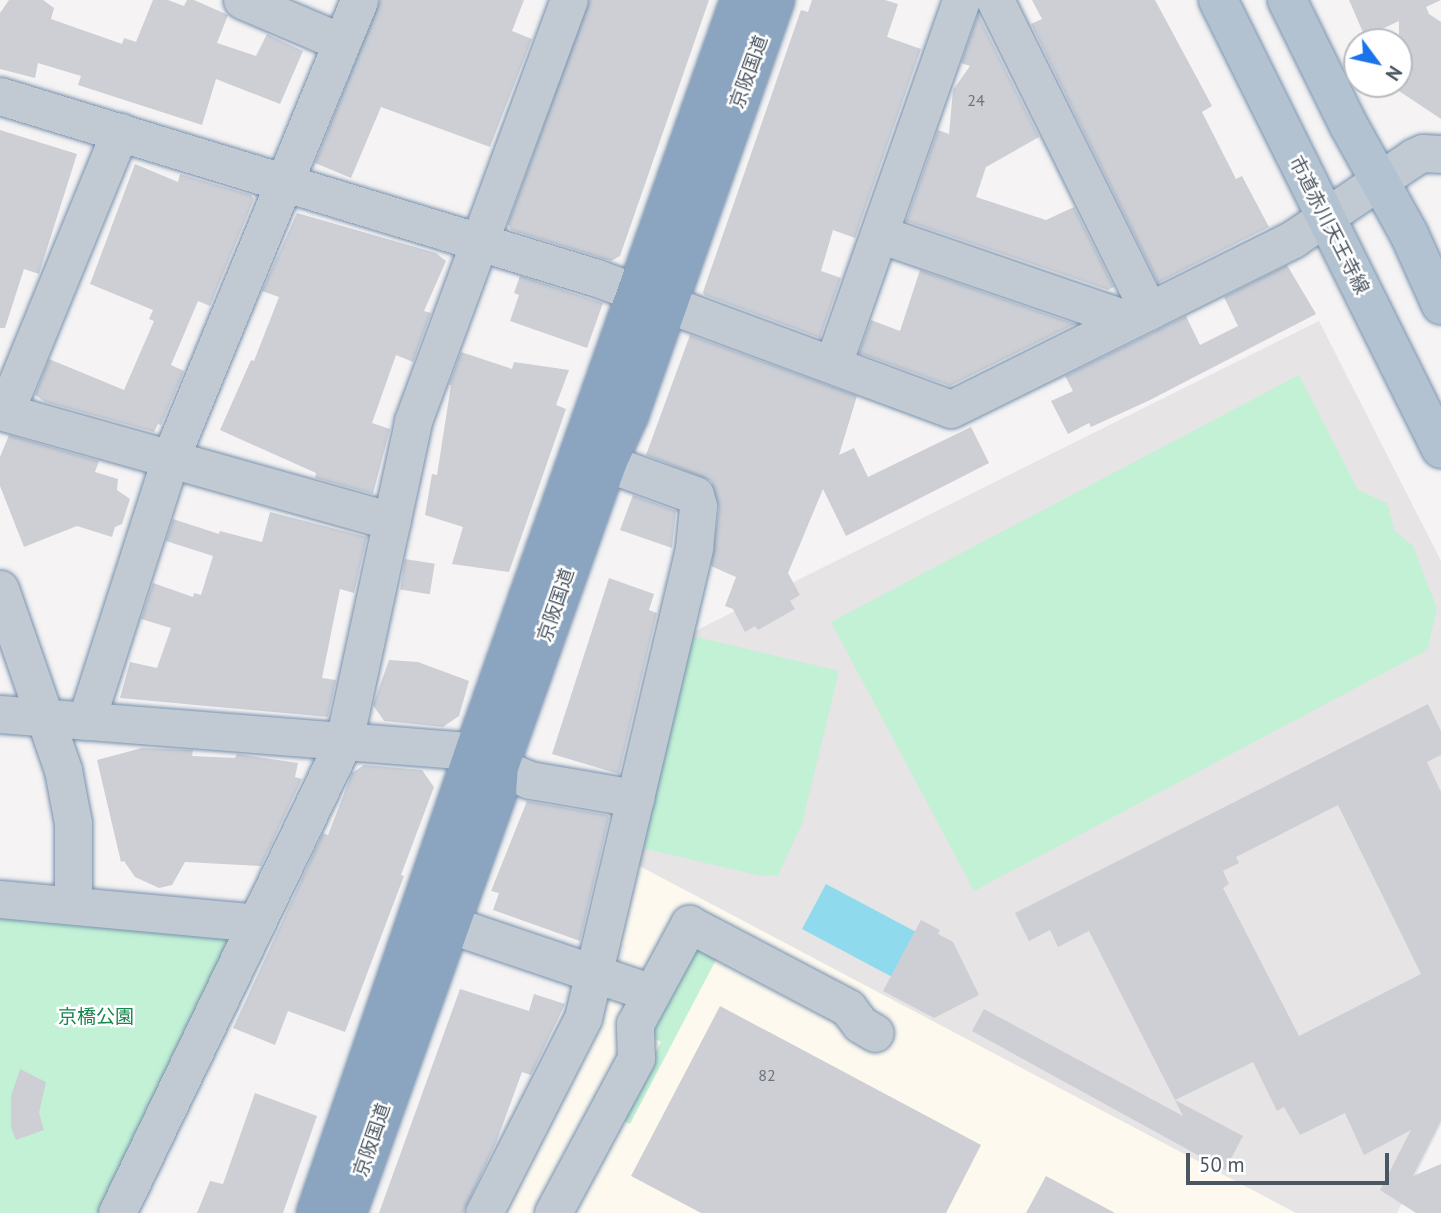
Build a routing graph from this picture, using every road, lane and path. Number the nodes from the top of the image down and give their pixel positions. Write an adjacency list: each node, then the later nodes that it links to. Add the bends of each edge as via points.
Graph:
1 (242, 0): 10 (street)
2 (359, 0): 10 (street)
3 (569, 0): 18 (street)
4 (740, 0): 19 (highway, 京阪国道)
5 (775, 0): 19 (highway, 京阪国道)
6 (961, 0): 17 (street)
7 (995, 0): 21 (street)
8 (1217, 0): 16 (main road, 市道赤川天王寺線)
9 (1287, 0): 14 (main road)
10 (341, 42): 15 (street)
11 (0, 96): 12 (street)
12 (120, 132): 15 (street); 23 (street)
13 (1441, 155): 14 (street, via 1423,153)
14 (1380, 180): 16 (street); 20 (main road)
15 (283, 181): 18 (street); 25 (street)
16 (1325, 217): 21 (street, via 1293,239); 24 (main road, 市道赤川天王寺線)
17 (879, 234): 21 (street); 22 (street)
18 (480, 243): 19 (street); 27 (street, via 413,421)
19 (653, 298): 22 (street); 26 (highway, 京阪国道, via 629,415); 33 (highway, 京阪国道)
20 (1441, 305)
21 (1139, 315): 22 (street, via 951,409)
22 (833, 364)
23 (3, 412): 25 (street)
24 (1441, 449)
25 (170, 460): 27 (street); 31 (street)
26 (607, 463): 33 (highway, 京阪国道); 34 (street, via 691,492 698,506 694,547)
27 (392, 521): 32 (street)
28 (0, 589): 30 (street)
29 (0, 714): 30 (street)
30 (48, 718): 31 (street); 36 (street, via 73,823)
31 (86, 721): 32 (street)
32 (344, 741): 33 (street); 37 (street)
33 (487, 759): 34 (street, via 530,780); 38 (highway, 京阪国道, via 497,793); 43 (highway, 京阪国道)
34 (635, 798): 39 (street)
35 (0, 899): 36 (street)
36 (73, 904): 37 (street)
37 (257, 923): 42 (street)
38 (448, 924): 39 (street); 44 (highway, 京阪国道)
39 (593, 974): 40 (street); 45 (street, via 583,1018)
40 (652, 993): 41 (street, via 689,924 848,1008 860,1024); 46 (street, via 635,1024 636,1058)
41 (875, 1033)
42 (117, 1213)
43 (316, 1213)
44 (347, 1213)
45 (484, 1213)
46 (553, 1213)

